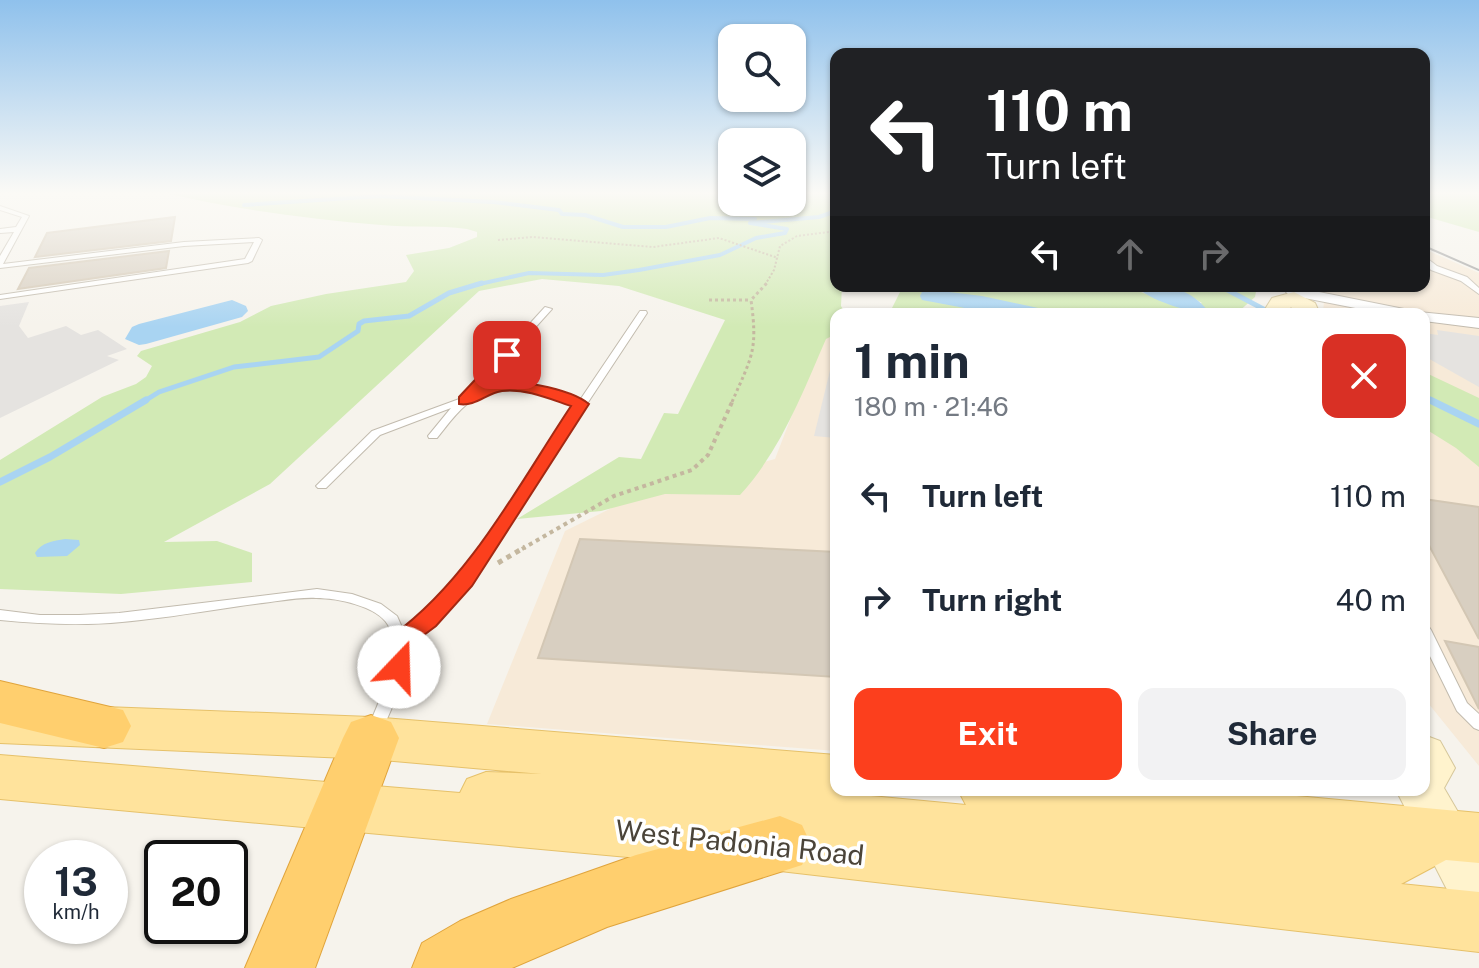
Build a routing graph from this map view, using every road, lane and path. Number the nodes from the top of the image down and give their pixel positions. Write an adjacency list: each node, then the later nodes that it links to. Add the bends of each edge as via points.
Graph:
1 (15, 237): 7 (lane)
2 (531, 237): 5 (path)
3 (535, 237): 6 (path, via 640,247 708,238)
4 (796, 237): 6 (path, via 780,246)
5 (498, 240)
6 (778, 258): 14 (path, via 766,287)
7 (0, 264): 12 (lane, via 259,240 248,261)
8 (1430, 264): 10 (lane)
9 (1430, 268): 10 (lane)
10 (1434, 268): 11 (lane, via 1457,275)
11 (1479, 292)
12 (0, 297)
13 (709, 300): 14 (path)
14 (751, 300): 25 (path, via 753,355 699,468 601,502)
15 (1291, 302): 16 (street)
16 (1352, 308)
17 (548, 309): 21 (lane)
18 (643, 313): 22 (lane)
19 (1430, 317): 20 (street)
20 (1479, 323)
21 (465, 400): 22 (lane, via 497,386 542,391); 23 (lane); 24 (lane, via 376,433)
22 (581, 404): 25 (lane)
23 (433, 436)
24 (322, 486)
25 (464, 581): 27 (lane, via 437,613)
26 (0, 615): 27 (lane, via 122,617 317,593 372,603 393,617)
27 (401, 641): 33 (lane, via 399,667)
28 (1430, 642): 31 (lane, via 1462,707)
29 (0, 702): 32 (highway)
30 (0, 723): 32 (main road)
31 (1479, 724)
32 (104, 726): 33 (main road)
33 (371, 738): 34 (main road); 37 (highway)
34 (830, 776)
35 (0, 777): 37 (main road, West Padonia Road)
36 (1078, 796): 38 (main road)
37 (345, 805): 38 (main road, via 435,794 668,801 1371,870); 39 (main road, West Padonia Road); 42 (highway)
38 (1448, 820): 40 (main road)
39 (780, 845): 41 (main road, West Padonia Road); 43 (highway, via 603,895 528,925)
40 (1479, 897)
41 (1479, 922)
42 (280, 968)
43 (447, 968)

